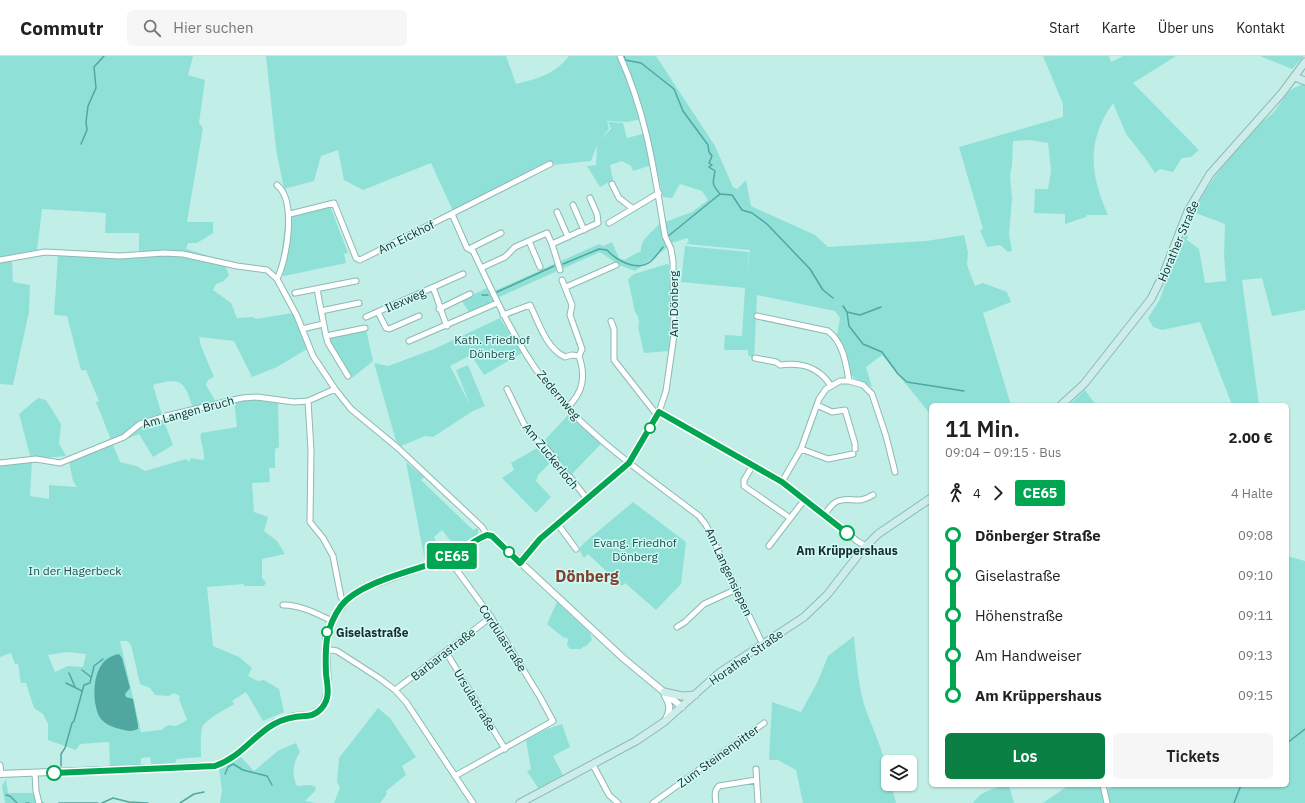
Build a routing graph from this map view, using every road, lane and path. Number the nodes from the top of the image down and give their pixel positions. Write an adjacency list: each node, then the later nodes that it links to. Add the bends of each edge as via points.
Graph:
1 (620, 56): 8 (street, Am Dönberg, via 647,131)
2 (1305, 62): 3 (main road, Horather Straße)
3 (1295, 77): 4 (main road); 60 (main road, Horather Straße, via 1210,174 1188,211 1151,299 1084,384)
4 (1305, 81)
5 (550, 164): 14 (street, Am Eickhof)
6 (612, 184): 11 (street, via 619,198)
7 (277, 185): 13 (street, via 281,189)
8 (658, 193): 11 (street); 63 (street, Am Dönberg, via 665,236 671,249 674,328 670,370)
9 (590, 198): 16 (street, via 598,223)
10 (573, 205): 16 (street)
11 (632, 208): 15 (street)
12 (557, 212): 18 (street)
13 (290, 214): 14 (street, Am Eickhof, via 334,203 356,258 360,260); 28 (street, via 282,269)
14 (452, 214): 21 (street, Zedernweg)
15 (608, 223)
16 (584, 230): 18 (street)
17 (501, 233): 21 (street)
18 (568, 237): 20 (street)
19 (529, 241): 20 (street, via 547,233); 24 (street); 25 (street, via 515,247 505,257)
20 (552, 244): 26 (street)
21 (469, 249): 25 (street, Zedernweg, via 473,251)
22 (0, 260): 28 (street, via 45,252 120,256 164,253 267,270)
23 (616, 264): 31 (street)
24 (540, 267)
25 (481, 268): 37 (street, Zedernweg)
26 (560, 270)
27 (463, 274): 32 (street, Ilexweg)
28 (278, 279): 49 (street)
29 (562, 280): 31 (street)
30 (356, 281): 33 (street)
31 (566, 287): 52 (street, via 572,305 570,315 582,349)
32 (433, 288): 38 (street, Ilexweg, via 439,300); 40 (street, Ilexweg)
33 (317, 289): 34 (street); 39 (street)
34 (295, 293)
35 (470, 294): 38 (street, Ilexweg)
36 (359, 303): 39 (street)
37 (497, 303): 41 (street, Zedernweg); 47 (street)
38 (439, 309): 47 (street, Ilexweg)
39 (321, 311): 46 (street)
40 (378, 312): 42 (street, Ilexweg, via 389,329); 44 (street, Ilexweg)
41 (503, 315): 52 (street, via 530,305 545,336 557,353 565,357); 62 (street, Zedernweg, via 542,377)
42 (419, 316)
43 (757, 316): 55 (street, via 828,330 840,345)
44 (366, 317)
45 (611, 321): 63 (street, via 614,329 614,360)
46 (323, 324): 49 (street); 50 (street)
47 (447, 326): 51 (street)
48 (365, 328): 50 (street)
49 (302, 329): 57 (street, via 313,356)
50 (326, 336): 54 (street)
51 (409, 341)
52 (578, 356): 62 (street, via 583,371 582,386)
53 (755, 358): 56 (street, via 780,365 813,368 823,374)
54 (348, 376)
55 (849, 381): 56 (street); 68 (street, via 863,385 872,394)
56 (831, 386): 61 (street, via 822,393)
57 (335, 389): 59 (street, Am Langen Bruch); 77 (street, via 351,409 392,442 482,527)
58 (507, 389): 71 (street, Am Zuckerloch, via 524,424)
59 (308, 401): 65 (street, Am Langen Bruch, via 230,399 140,424 124,437 60,463 36,459); 84 (street, via 311,450 310,522 334,556)
60 (1063, 403)
61 (816, 405): 64 (street); 64 (street, via 832,412 845,410 855,444 854,452 828,459)
62 (568, 407): 66 (street, Zedernweg, via 583,424)
63 (658, 414): 66 (street, Am Dönberg); 67 (street)
64 (801, 449): 69 (street)
65 (0, 463)
66 (629, 463): 71 (street, Am Dönberg); 83 (street, Am Langensiepen, via 699,516 706,525)
67 (754, 465): 69 (street); 75 (street, via 744,480 744,486)
68 (895, 472)
69 (782, 482): 72 (street)
70 (873, 495): 74 (street, via 861,501 839,500)
71 (587, 499): 76 (street, Am Dönberg)
72 (805, 499): 74 (street); 75 (street)
73 (929, 499): 79 (main road, Horather Straße, via 891,524)
74 (825, 514): 79 (street)
75 (790, 518): 78 (street)
76 (558, 523): 80 (street); 82 (street, Am Dönberg, via 540,539)
77 (487, 535): 81 (street); 82 (street, via 492,536)
78 (770, 546)
79 (866, 546): 89 (main road, Horather Straße, via 811,611)
80 (576, 549)
81 (448, 558): 84 (street, via 366,587); 86 (street, Cordulastraße)
82 (520, 563): 93 (street, via 623,658)
83 (737, 589): 88 (street, via 704,604); 89 (street, Am Langensiepen)
84 (343, 604): 87 (street)
85 (283, 605): 87 (street, via 305,609)
86 (491, 616): 91 (street, Barbarastraße); 98 (street, Cordulastraße, via 553,721)
87 (332, 621): 90 (street)
88 (678, 627)
89 (763, 645): 94 (main road, Horather Straße, via 719,673)
90 (325, 649): 92 (street, via 336,651); 102 (street, via 328,691 323,707 311,715 294,716 274,723 239,752 221,763 203,766)
91 (446, 652): 92 (street, Barbarastraße); 98 (street, Ursulastraße)
92 (396, 690): 104 (street)
93 (664, 692): 94 (main road, via 682,696); 95 (street); 96 (street, via 670,711)
94 (695, 695): 95 (main road, Horather Straße)
95 (682, 707): 96 (main road, Horather Straße)
96 (664, 722): 100 (main road, Horather Straße)
97 (764, 723): 111 (street, Zum Steinenpitter)
98 (505, 749): 104 (street)
99 (0, 765): 103 (street)
100 (593, 765): 109 (main road, Horather Straße); 110 (street, via 609,795)
101 (756, 769): 105 (street)
102 (35, 773): 103 (street); 107 (street)
103 (1, 774)
104 (455, 776): 108 (street)
105 (756, 780): 112 (street, via 720,786 716,789); 113 (street)
106 (1103, 787): 114 (street)
107 (40, 803)
108 (473, 803)
109 (520, 803)
110 (618, 803)
111 (653, 803)
112 (716, 803)
113 (758, 803)
114 (1107, 803)

